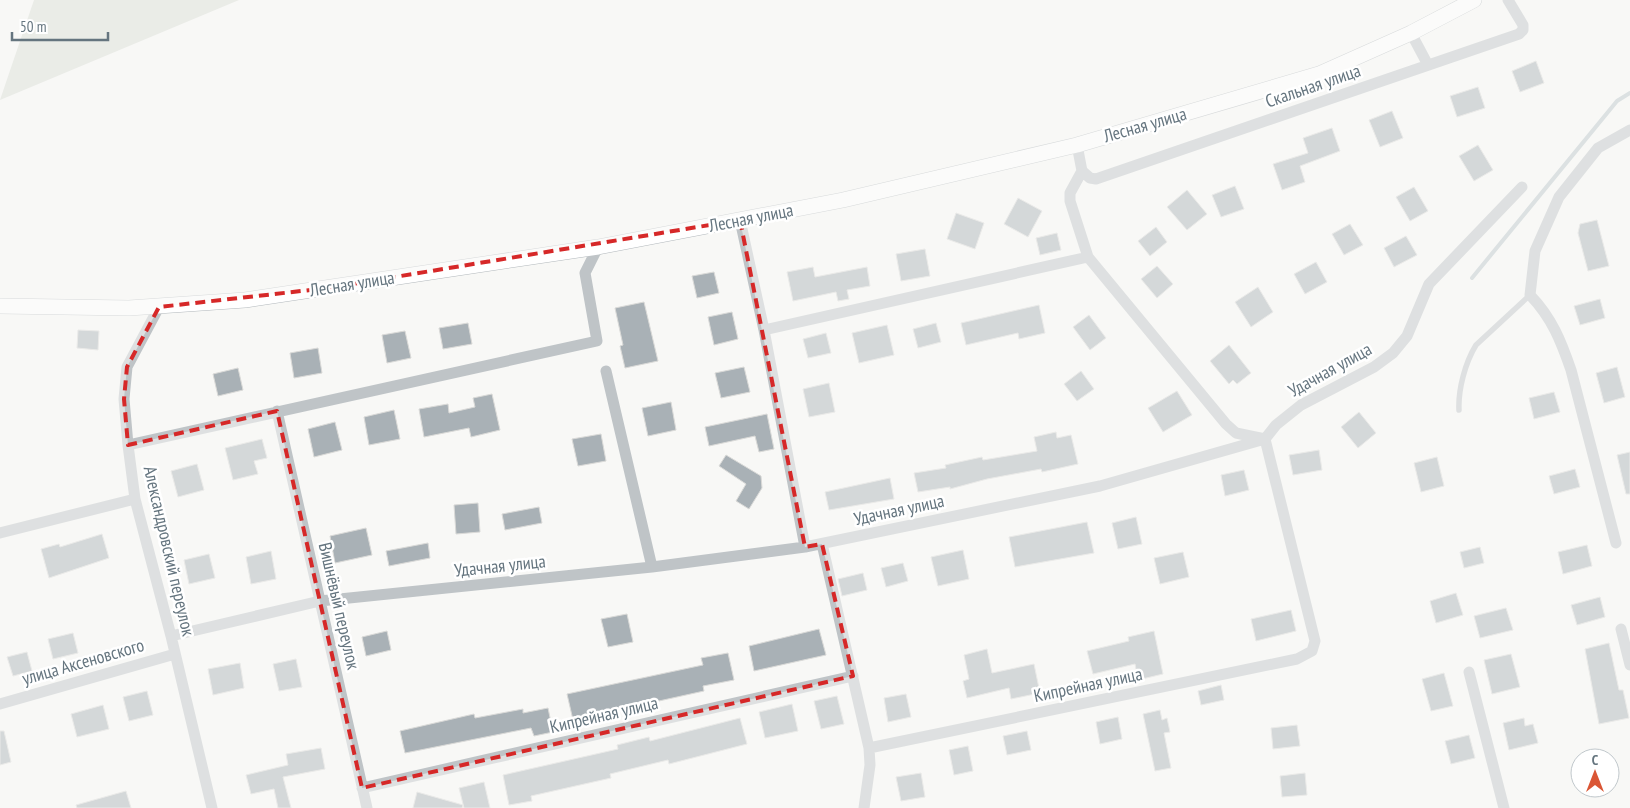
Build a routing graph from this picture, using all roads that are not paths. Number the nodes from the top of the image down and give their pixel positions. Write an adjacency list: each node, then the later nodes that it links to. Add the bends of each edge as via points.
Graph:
1 (1474, 0): 3 (main road, Лесная улица)
2 (1508, 0): 4 (street, Скальная улица, via 1523,25 1519,34)
3 (1411, 33): 4 (street); 6 (main road, Лесная улица, via 1319,74)
4 (1428, 65): 7 (street, Скальная улица, via 1096,179)
5 (1630, 130): 12 (street, via 1598,148 1559,197 1534,252)
6 (1076, 145): 7 (street); 9 (main road, Лесная улица, via 844,200)
7 (1082, 171): 11 (street, via 1070,193 1070,201)
8 (1522, 188): 19 (street, Удачная улица, via 1429,284 1407,336 1394,353 1301,405 1276,425)
9 (740, 220): 10 (main road, Лесная улица); 15 (street)
10 (598, 246): 14 (main road, Лесная улица, via 246,300); 18 (street, via 584,274 597,340)
11 (1088, 257): 15 (street); 19 (street, via 1226,424 1236,433)
12 (1530, 295): 17 (lane, via 1476,345 1458,398); 23 (street, via 1546,311 1565,352)
13 (0, 306): 14 (main road, Лесная улица)
14 (159, 307): 20 (street, Александровский переулок, via 127,367 124,399)
15 (764, 330): 25 (street)
16 (606, 371): 26 (street)
17 (1459, 410)
18 (278, 411): 20 (street); 27 (street, Вишнёвый переулок)
19 (1266, 439): 24 (street, Удачная улица, via 1100,486); 35 (street, Кипрейная улица, via 1315,641 1312,651 1297,659)
20 (128, 445): 21 (street, Александровский переулок)
21 (135, 499): 22 (street); 29 (street, Александровский переулок)
22 (0, 533)
23 (1616, 542)
24 (822, 544): 25 (street, Удачная улица); 33 (street)
25 (805, 547): 26 (street, Удачная улица)
26 (652, 567): 27 (street, Удачная улица)
27 (320, 601): 29 (street, Удачная улица); 36 (street, Вишнёвый переулок)
28 (1621, 629): 31 (street)
29 (171, 636): 30 (street, Александровский переулок)
30 (175, 654): 34 (street, улица Аксеновского); 37 (street, Александровский переулок)
31 (1630, 665)
32 (1468, 672): 40 (street)
33 (853, 676): 35 (street); 36 (street, Кипрейная улица)
34 (0, 704)
35 (869, 748): 39 (street)
36 (362, 788): 38 (street, Вишнёвый переулок)
37 (212, 808)
38 (367, 808)
39 (864, 808)
40 (1504, 808)

